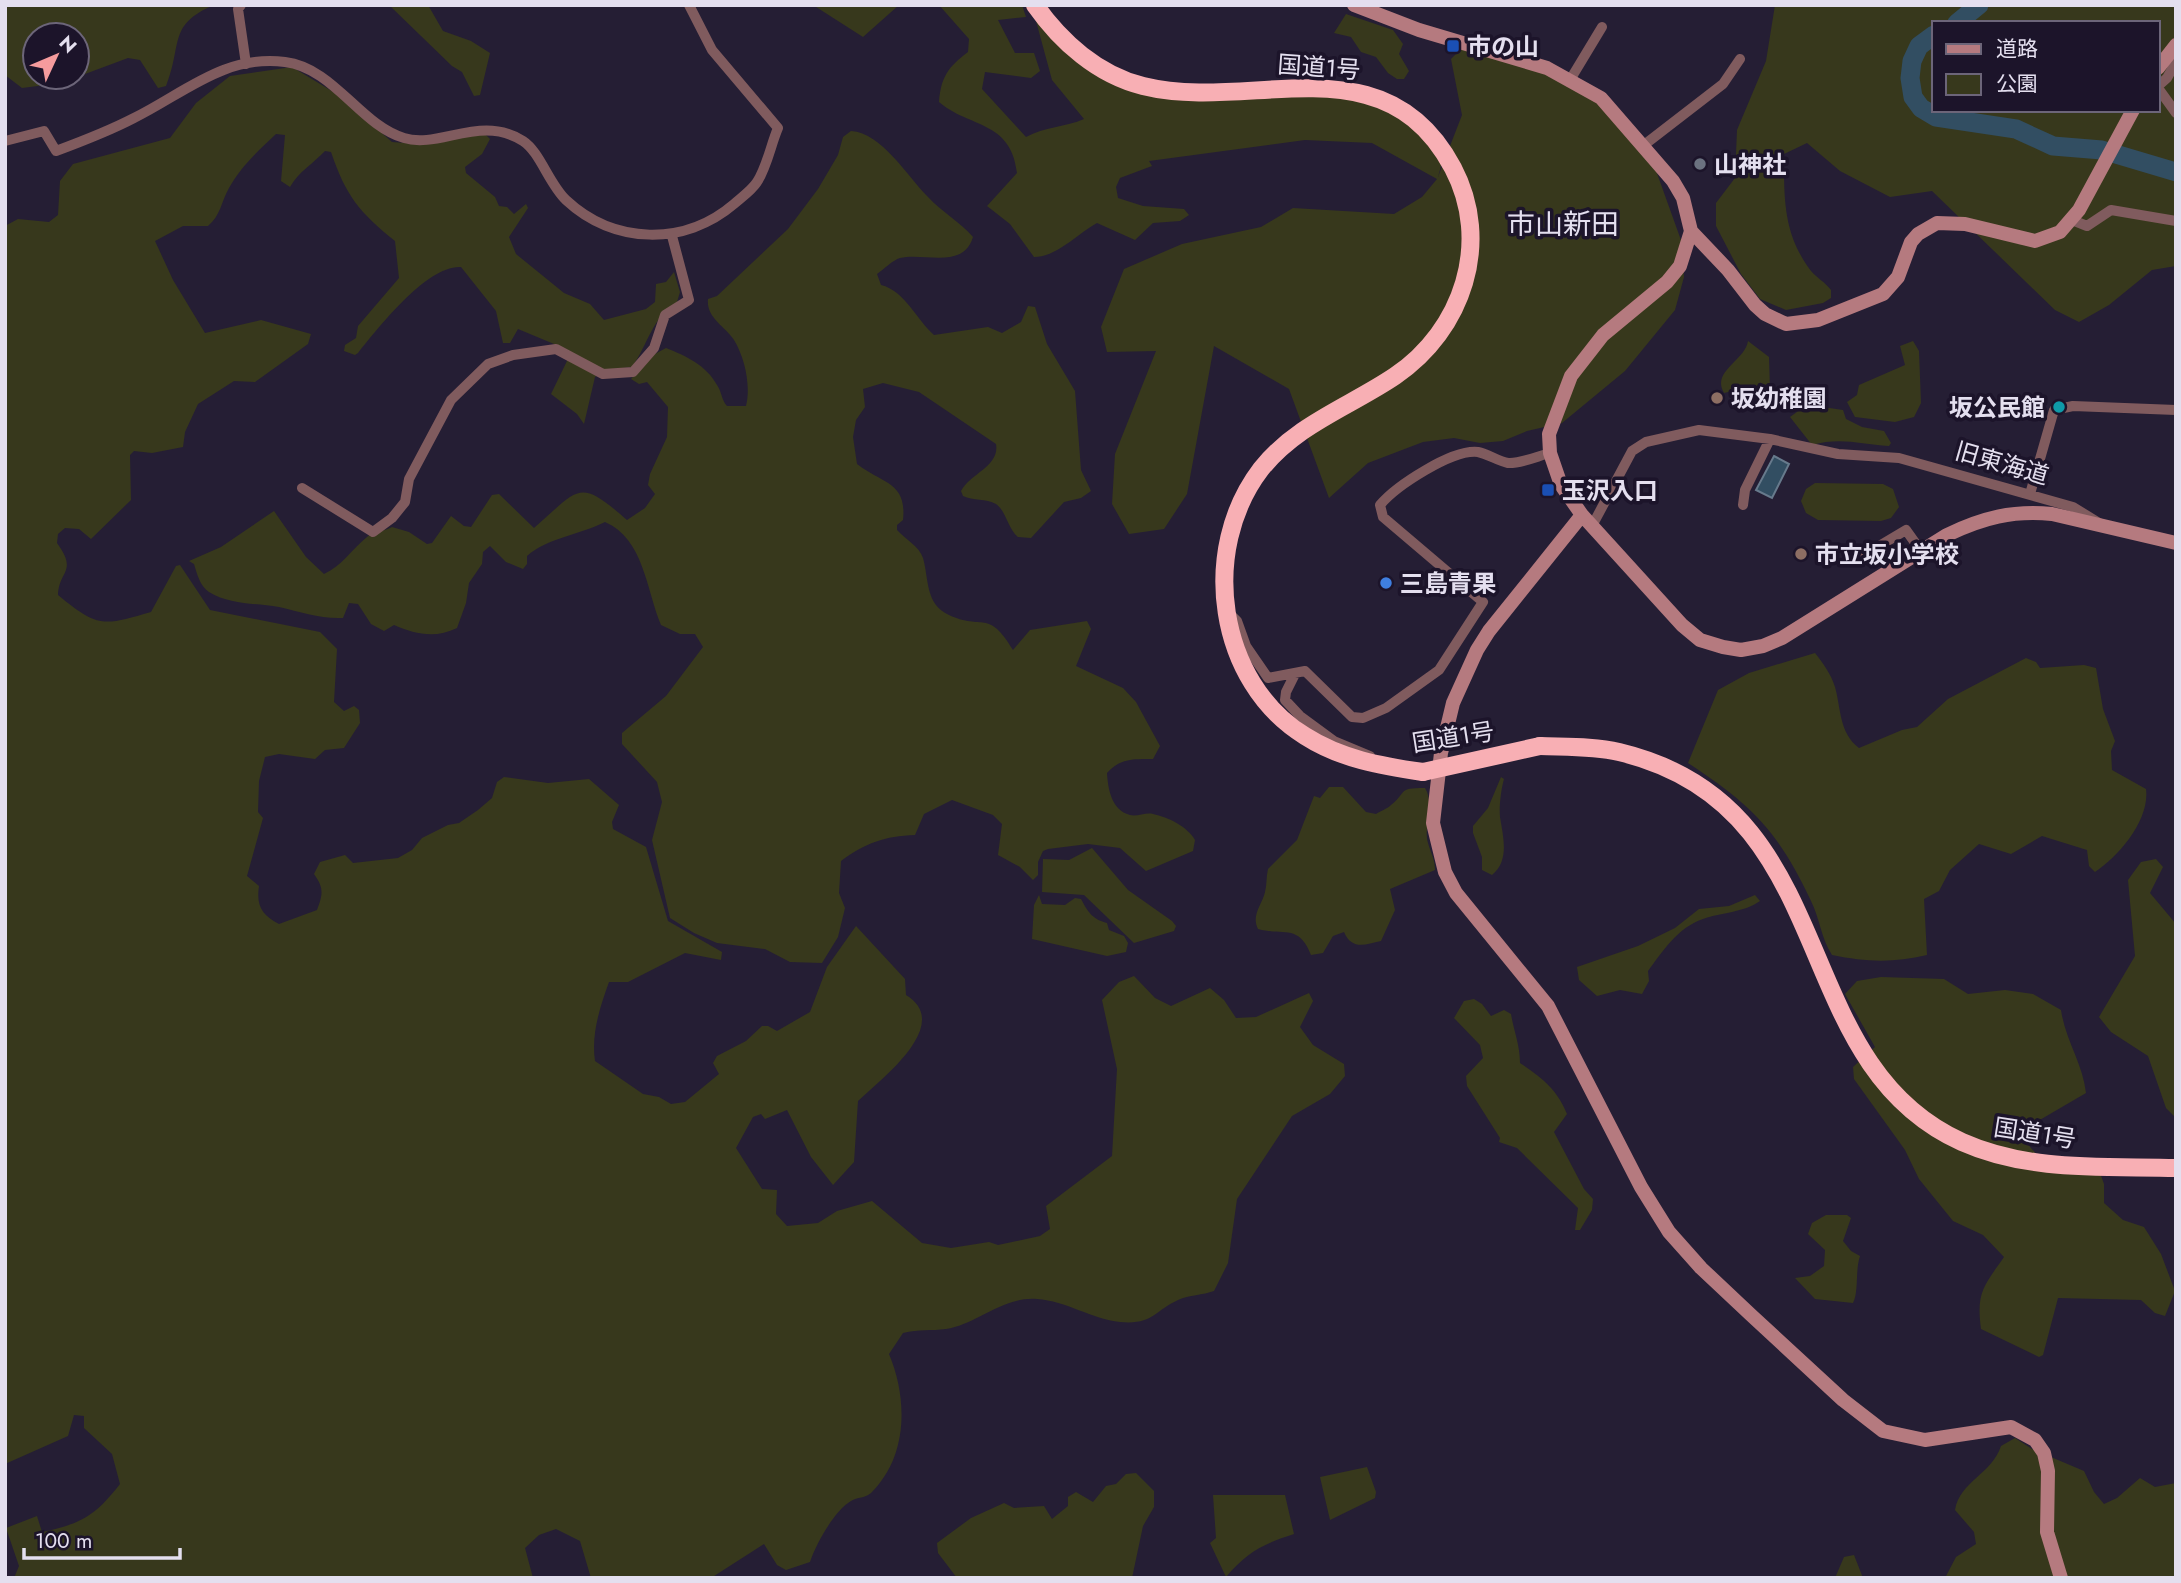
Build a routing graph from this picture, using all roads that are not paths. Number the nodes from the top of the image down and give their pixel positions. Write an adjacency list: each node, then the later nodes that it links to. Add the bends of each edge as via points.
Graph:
1 (241, 5): 9 (street)
2 (689, 5): 21 (street, via 712,50 778,128 757,183 711,221)
3 (1035, 5): 33 (highway, 国道1号, via 1086,59 1145,87 1203,92 1304,86 1342,88 1376,97 1405,114 1432,139 1465,196 1470,265 1448,322 1396,376 1324,415 1290,440 1261,470 1240,508 1226,548)
4 (1354, 5): 11 (street)
5 (1602, 27): 11 (street)
6 (2176, 45): 10 (street)
7 (1740, 59): 17 (street, via 1723,84)
8 (2176, 62): 12 (street)
9 (246, 64): 16 (street, via 194,81 134,119 56,151 44,131); 21 (street, via 283,61 311,70 400,137 418,141 470,130 513,136 533,150 555,188 590,217 631,233)
10 (2160, 65)
11 (1570, 79): 17 (street, via 1612,107)
12 (2160, 85)
13 (2160, 90): 15 (street)
14 (2132, 112): 18 (street)
15 (2176, 113)
16 (5, 141)
17 (1644, 145): 20 (street, via 1683,198)
18 (2072, 220): 19 (street, via 2087,226 2111,210); 20 (street, via 2060,232 2035,241 1965,224 1937,223 1911,242 1898,277 1873,301 1800,324 1776,321 1755,305)
19 (2176, 221)
20 (1691, 231): 24 (street, via 1680,266 1667,282 1603,335 1571,376 1549,434)
21 (672, 236): 25 (street, via 689,300 665,316 654,348 632,372 603,374 556,349 488,364 451,400 409,479 405,502 373,532)
22 (2176, 410): 26 (street, via 2054,410)
23 (1770, 439): 26 (street, 旧東海道, via 1899,458); 27 (street, via 1745,490); 28 (street, 旧東海道, via 1692,430 1646,442 1632,451)
24 (1550, 453): 28 (street, via 1561,485); 34 (street, via 1510,463 1478,452 1460,454 1426,471 1380,505 1383,517 1483,602 1439,670 1386,708 1363,718 1352,717 1305,671)
25 (302, 488)
26 (2030, 494): 29 (street, 旧東海道, via 2073,507)
27 (1743, 505)
28 (1587, 521): 31 (street, via 1682,625 1700,640 1741,650 1782,638); 37 (street, via 1489,631 1453,703 1441,753 1433,823 1445,872 1464,904 1548,1006 1656,1212 1701,1268 1843,1400 1884,1430 1925,1440 2011,1427 2035,1440 2046,1462 2047,1532)
29 (2099, 523): 30 (street, 旧東海道); 31 (street, via 2014,513 1973,522)
30 (2176, 543)
31 (1921, 551): 32 (street, via 1906,530)
32 (1859, 558)
33 (1226, 609): 34 (street, via 1268,678); 35 (highway, 国道1号, via 1241,664 1268,705 1307,738 1353,759)
34 (1295, 674): 35 (street, via 1285,700 1300,716 1334,741)
35 (1387, 767): 36 (highway, 国道1号, bridge, via 1423,772 1540,746 1617,751 1673,772 1710,793 1741,819 1765,850 1789,890 1856,1040 1911,1110 1959,1141 1998,1157 2038,1164)
36 (2176, 1168)
37 (2061, 1578)

